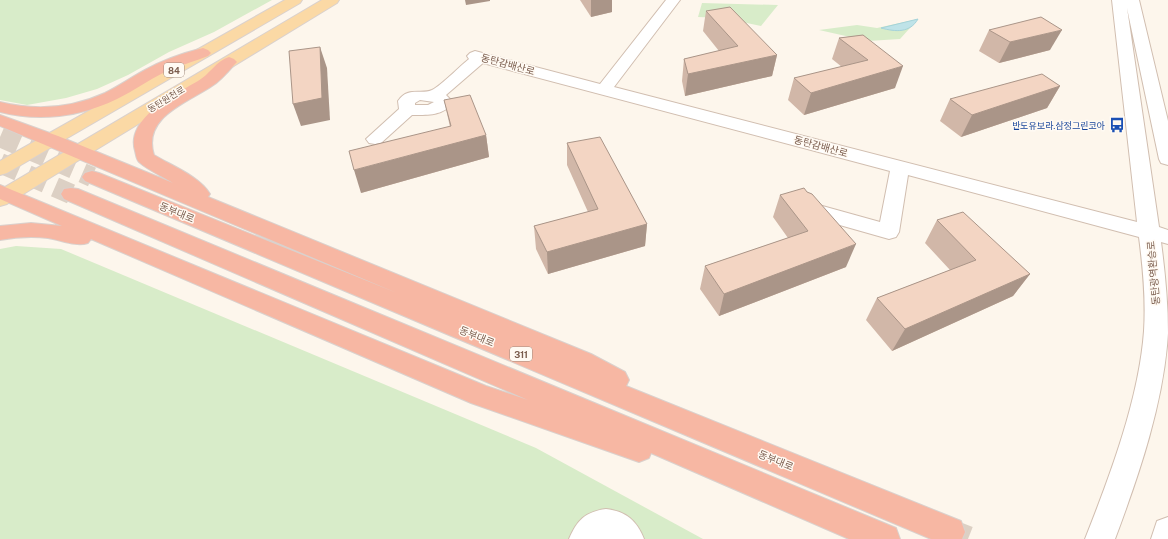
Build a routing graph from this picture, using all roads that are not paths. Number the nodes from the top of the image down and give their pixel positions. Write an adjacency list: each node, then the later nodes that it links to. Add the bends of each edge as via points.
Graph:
1 (295, 0): 5 (main road, 84)
2 (332, 0): 6 (main road, 동탄원천로 / 84)
3 (673, 0): 7 (street)
4 (1119, 1): 13 (street, 동탄광역환승로); 22 (street, 동탄광역환승로)
5 (203, 53): 8 (highway, via 165,66 110,96 66,110 43,113 13,111); 11 (main road, 84)
6 (229, 62): 12 (main road, 동탄원천로 / 84); 20 (highway, via 208,82 166,108 151,121 144,131 142,144 146,158 185,182)
7 (604, 90): 10 (street, 동탄감배산로, via 478,56 436,96 417,95 406,101 408,110); 14 (street, 동탄감배산로)
8 (0, 107)
9 (0, 120): 11 (highway)
10 (375, 139)
11 (52, 140): 12 (highway); 15 (main road, 84)
12 (79, 151): 18 (main road, 동탄원천로 / 84); 20 (highway)
13 (1168, 159)
14 (900, 167): 19 (street, via 889,232); 22 (street, 동탄감배산로)
15 (0, 169)
16 (92, 177): 24 (highway, 동부대로 / 311)
17 (71, 194): 25 (highway)
18 (2, 195): 23 (highway)
19 (808, 209)
20 (222, 212): 24 (highway, via 582,361)
21 (0, 233): 23 (highway, via 43,229)
22 (1159, 234): 31 (street, 동탄광역환승로, via 1155,282 1155,343 1145,396 1129,457)
23 (156, 259): 25 (highway, via 480,395)
24 (706, 430): 26 (highway, 동부대로 / 311)
25 (811, 508): 30 (highway)
26 (950, 532)
27 (1168, 532): 32 (street)
28 (584, 539): 29 (street, via 592,528 607,523 622,529)
29 (629, 539)
30 (885, 539)
31 (1100, 539)
32 (1166, 539)

